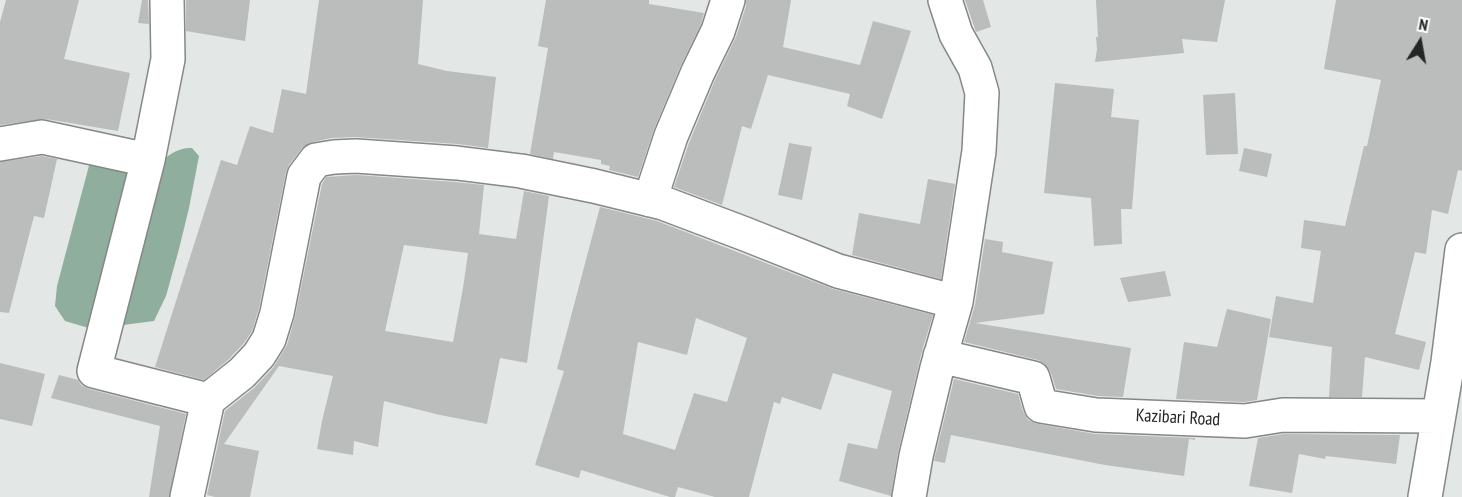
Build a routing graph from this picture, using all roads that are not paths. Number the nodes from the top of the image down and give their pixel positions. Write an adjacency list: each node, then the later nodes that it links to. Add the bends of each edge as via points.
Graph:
1 (167, 0): 5 (street, via 168,59)
2 (728, 0): 6 (street, via 671,136)
3 (945, 0): 9 (street, via 982,93 979,152)
4 (0, 144): 5 (street, via 42,137)
5 (148, 160): 11 (street, via 94,372)
6 (650, 200): 9 (street, via 838,271); 11 (street, via 531,173 457,163 356,156 316,160 304,176 269,339 242,373)
7 (1462, 250): 8 (street)
8 (1460, 287): 12 (street)
9 (956, 302): 10 (street)
10 (940, 356): 12 (street, Kazibari Road, via 1033,378 1041,406 1096,415 1245,421 1282,415); 14 (street)
11 (208, 400): 13 (street)
12 (1438, 416): 15 (street)
13 (187, 497)
14 (909, 497)
15 (1425, 497)

